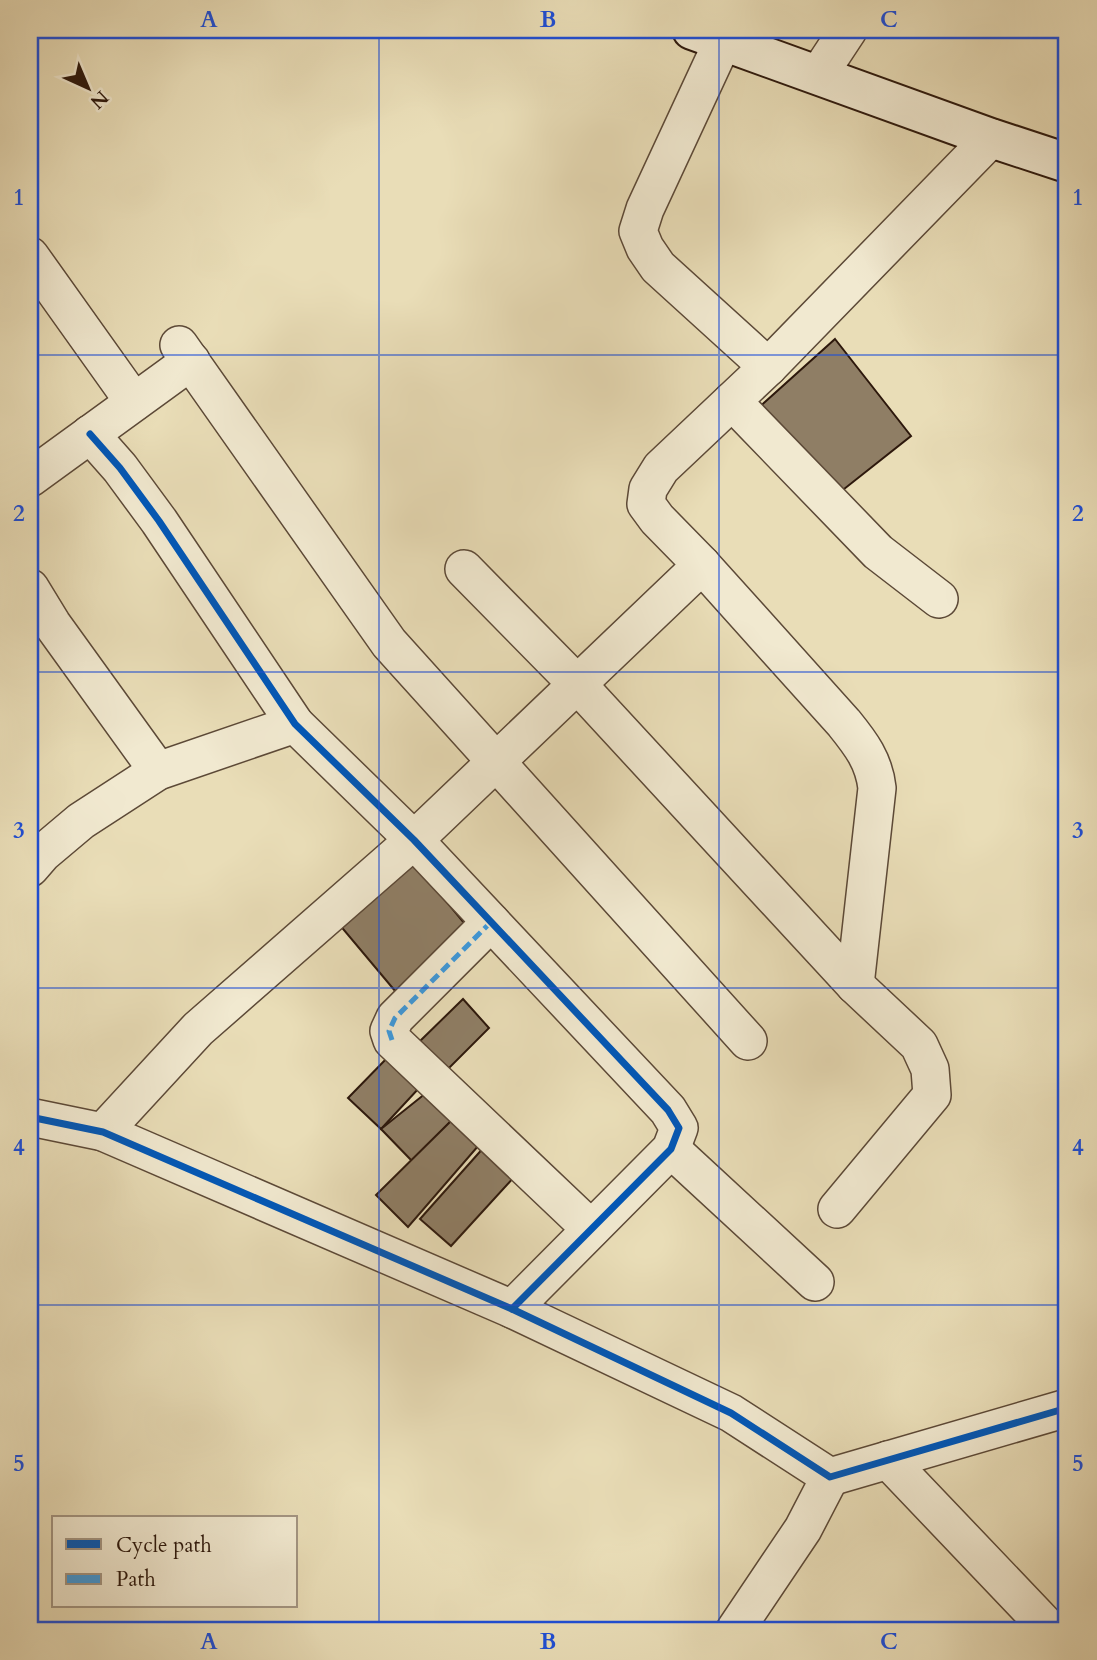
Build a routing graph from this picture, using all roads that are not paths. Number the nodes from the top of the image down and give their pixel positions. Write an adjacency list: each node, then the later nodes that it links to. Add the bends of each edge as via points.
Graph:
1 (848, 30): 3 (street)
2 (708, 35): 3 (main road); 7 (street, via 638,231 658,267)
3 (819, 74): 4 (main road)
4 (991, 138): 5 (main road); 7 (street)
5 (1067, 163)
6 (30, 256): 9 (street)
7 (768, 367): 8 (street)
8 (732, 401): 12 (street, via 661,468 648,489 646,504); 15 (street, via 878,552)
9 (134, 402): 10 (street); 18 (street, via 185,353 390,643)
10 (90, 434): 11 (street); 17 (street, via 159,521)
11 (30, 478)
12 (702, 565): 16 (street); 23 (street, via 844,723 875,770 877,788)
13 (464, 569): 16 (street)
14 (30, 588): 19 (street)
15 (939, 599)
16 (578, 685): 18 (street); 23 (street)
17 (295, 724): 19 (street); 20 (street)
18 (496, 762): 20 (street); 24 (street)
19 (158, 771): 21 (street, via 81,821)
20 (414, 841): 22 (street); 26 (street, via 198,1029)
21 (30, 868)
22 (491, 922): 27 (street, via 668,1110 679,1128); 29 (street, via 395,1018 389,1031 392,1040)
23 (855, 985): 28 (street, via 919,1045 930,1069 932,1095)
24 (748, 1041)
25 (30, 1117): 26 (street)
26 (103, 1132): 31 (street)
27 (671, 1149): 29 (street); 30 (street)
28 (837, 1209)
29 (592, 1229): 31 (street)
30 (815, 1282)
31 (512, 1309): 34 (street, via 731,1413)
32 (1067, 1408): 33 (street)
33 (888, 1460): 34 (street); 36 (street)
34 (830, 1477): 35 (street, via 803,1529)
35 (736, 1630)
36 (1050, 1630)

